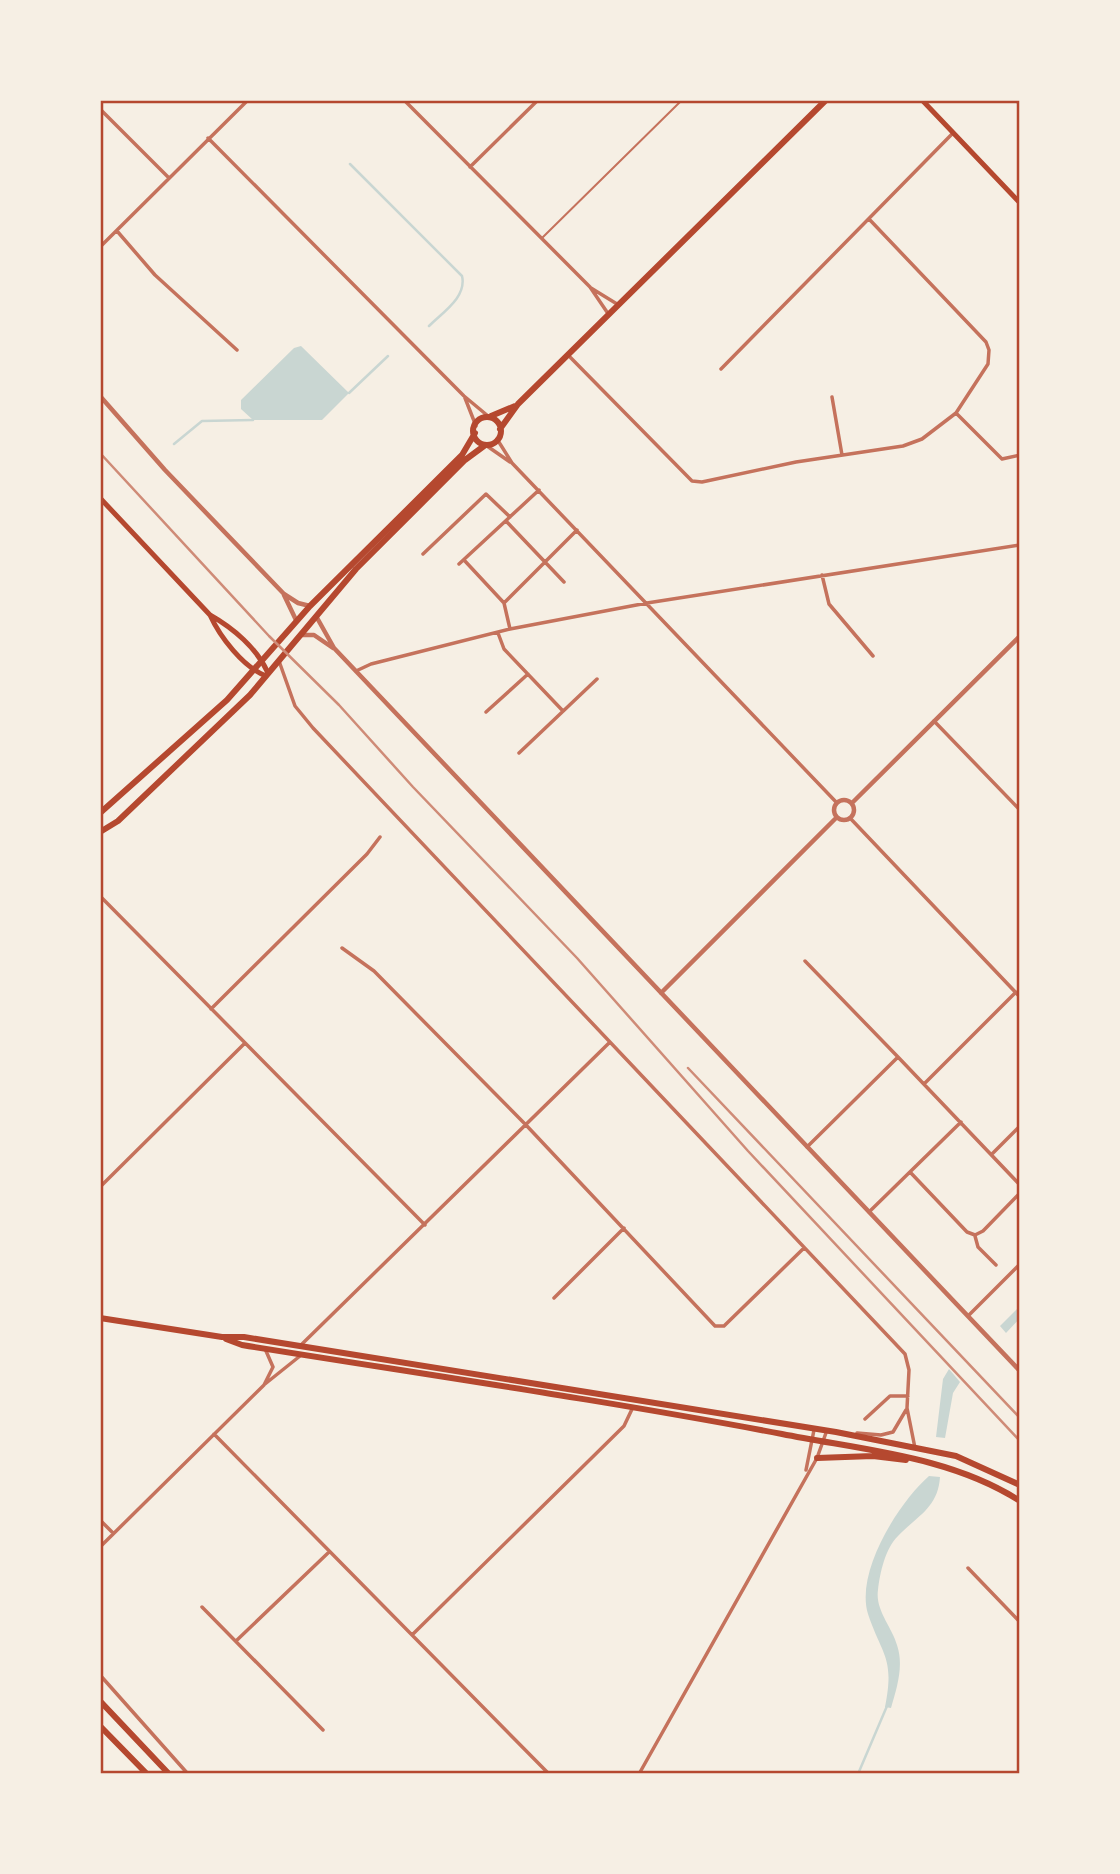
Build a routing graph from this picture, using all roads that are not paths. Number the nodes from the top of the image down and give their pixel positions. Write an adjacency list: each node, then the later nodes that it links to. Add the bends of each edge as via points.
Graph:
1 (248, 100): 9 (street)
2 (404, 100): 10 (street)
3 (538, 100): 10 (street)
4 (682, 100): 15 (lane)
5 (826, 100): 18 (main road)
6 (922, 100): 8 (main road)
7 (100, 109): 11 (street)
8 (953, 132): 12 (main road); 13 (street)
9 (208, 138): 11 (street); 24 (street)
10 (470, 167): 15 (street)
11 (169, 178): 14 (street)
12 (1020, 203)
13 (869, 219): 22 (street); 27 (street, via 986,342 988,364)
14 (116, 230): 16 (street); 20 (street, via 158,278)
15 (542, 239): 17 (street)
16 (100, 247)
17 (590, 287): 18 (street); 19 (street)
18 (618, 305): 19 (main road)
19 (609, 315): 21 (main road)
20 (237, 350)
21 (568, 355): 26 (main road); 33 (street, via 692,481)
22 (721, 369)
23 (100, 396): 47 (street)
24 (464, 396): 28 (street); 29 (street)
25 (832, 397): 33 (street)
26 (518, 404): 28 (main road); 30 (main road)
27 (956, 413): 33 (street, via 922,439 903,446); 34 (street, via 996,455 1009,459)
28 (490, 416): 29 (main road, via 478,421); 30 (main road)
29 (475, 429): 32 (main road, via 477,442); 50 (main road, via 462,455)
30 (500, 429): 31 (main road)
31 (497, 439): 32 (main road); 35 (street)
32 (486, 446): 35 (street); 52 (main road, via 374,551)
33 (842, 455)
34 (1020, 455)
35 (512, 463): 36 (street)
36 (539, 490): 38 (street); 39 (street)
37 (100, 498): 51 (main road)
38 (508, 519): 41 (street, via 486,494); 42 (street); 43 (street)
39 (577, 530): 43 (street); 49 (street)
40 (1020, 545): 45 (street)
41 (423, 554)
42 (464, 560): 44 (street); 48 (street)
43 (545, 563): 46 (street); 48 (street)
44 (459, 564)
45 (822, 575): 49 (street); 59 (street, via 834,612)
46 (564, 582)
47 (284, 594): 50 (street); 53 (street)
48 (504, 603): 54 (street)
49 (647, 603): 54 (street); 71 (street)
50 (310, 606): 53 (main road)
51 (210, 615): 60 (main road, via 225,623); 62 (main road, via 216,629)
52 (316, 615): 56 (main road); 58 (street)
53 (296, 620): 60 (main road)
54 (510, 629): 55 (street)
55 (498, 632): 63 (street); 64 (street, via 504,649)
56 (298, 636): 58 (street, via 314,635); 61 (main road)
57 (1020, 636): 69 (street)
58 (334, 648): 63 (street)
59 (873, 656)
60 (262, 660): 62 (main road); 65 (main road)
61 (279, 660): 65 (main road); 86 (street, via 288,692 313,728)
62 (253, 671): 65 (main road); 74 (main road)
63 (356, 671): 83 (street)
64 (528, 674): 67 (street); 68 (street)
65 (267, 675): 77 (main road, via 118,821)
66 (597, 678): 67 (street)
67 (563, 710): 70 (street)
68 (486, 712)
69 (934, 721): 72 (street); 73 (street)
70 (519, 753)
71 (837, 803): 72 (street); 75 (street)
72 (852, 803): 76 (street)
73 (1020, 810)
74 (100, 813)
75 (837, 817): 76 (street); 83 (street)
76 (850, 818): 82 (street)
77 (100, 832)
78 (380, 837): 85 (street)
79 (100, 896): 85 (street)
80 (342, 948): 91 (street, via 374,971)
81 (805, 961): 88 (street)
82 (1016, 992): 84 (street); 89 (street)
83 (661, 993): 93 (street)
84 (1020, 997)
85 (211, 1009): 87 (street)
86 (609, 1042): 91 (street); 103 (street)
87 (245, 1043): 97 (street); 100 (street)
88 (898, 1057): 89 (street); 93 (street)
89 (924, 1084): 90 (street)
90 (961, 1122): 94 (street); 95 (street)
91 (526, 1125): 100 (street); 101 (street)
92 (1020, 1126): 94 (street)
93 (807, 1147): 99 (street)
94 (992, 1154): 96 (street)
95 (910, 1172): 99 (street); 102 (street)
96 (1020, 1185)
97 (100, 1187)
98 (1020, 1193): 102 (street)
99 (869, 1212): 107 (street)
100 (425, 1225): 110 (street)
101 (624, 1228): 103 (street, via 715,1326 724,1326); 106 (street)
102 (975, 1235): 105 (street, via 978,1247)
103 (804, 1248): 115 (street, via 905,1354)
104 (1020, 1264): 107 (street)
105 (996, 1265)
106 (554, 1298)
107 (968, 1316): 113 (street)
108 (100, 1318): 109 (main road)
109 (222, 1337): 110 (main road); 111 (main road)
110 (301, 1346): 119 (main road)
111 (265, 1349): 112 (main road); 114 (street, via 273,1367)
112 (303, 1355): 114 (street); 116 (main road)
113 (1020, 1371)
114 (264, 1385): 122 (street)
115 (908, 1396): 117 (street); 118 (street, via 890,1396)
116 (633, 1407): 123 (main road); 138 (street, via 624,1426)
117 (906, 1408): 121 (street, via 898,1428 887,1434); 125 (street)
118 (865, 1419)
119 (815, 1428): 120 (main road); 123 (street)
120 (827, 1430): 121 (main road); 124 (street)
121 (836, 1432): 125 (main road)
122 (214, 1434): 132 (street); 134 (street)
123 (811, 1440): 124 (main road); 128 (street)
124 (823, 1443): 126 (street); 127 (main road)
125 (915, 1448): 129 (main road, via 980,1464)
126 (817, 1458): 127 (main road); 128 (street)
127 (911, 1459): 130 (main road, via 965,1473)
128 (806, 1472): 148 (street)
129 (1020, 1485)
130 (1020, 1501)
131 (100, 1520): 132 (street)
132 (113, 1534): 133 (street)
133 (100, 1547)
134 (329, 1552): 138 (street); 139 (street)
135 (968, 1568): 137 (street)
136 (202, 1606): 139 (street)
137 (1020, 1622)
138 (412, 1636): 147 (street)
139 (236, 1641): 143 (street)
140 (100, 1675): 146 (street)
141 (100, 1701): 145 (main road)
142 (100, 1726): 144 (main road)
143 (323, 1730)
144 (147, 1774)
145 (169, 1774)
146 (188, 1774)
147 (549, 1774)
148 (639, 1774)

